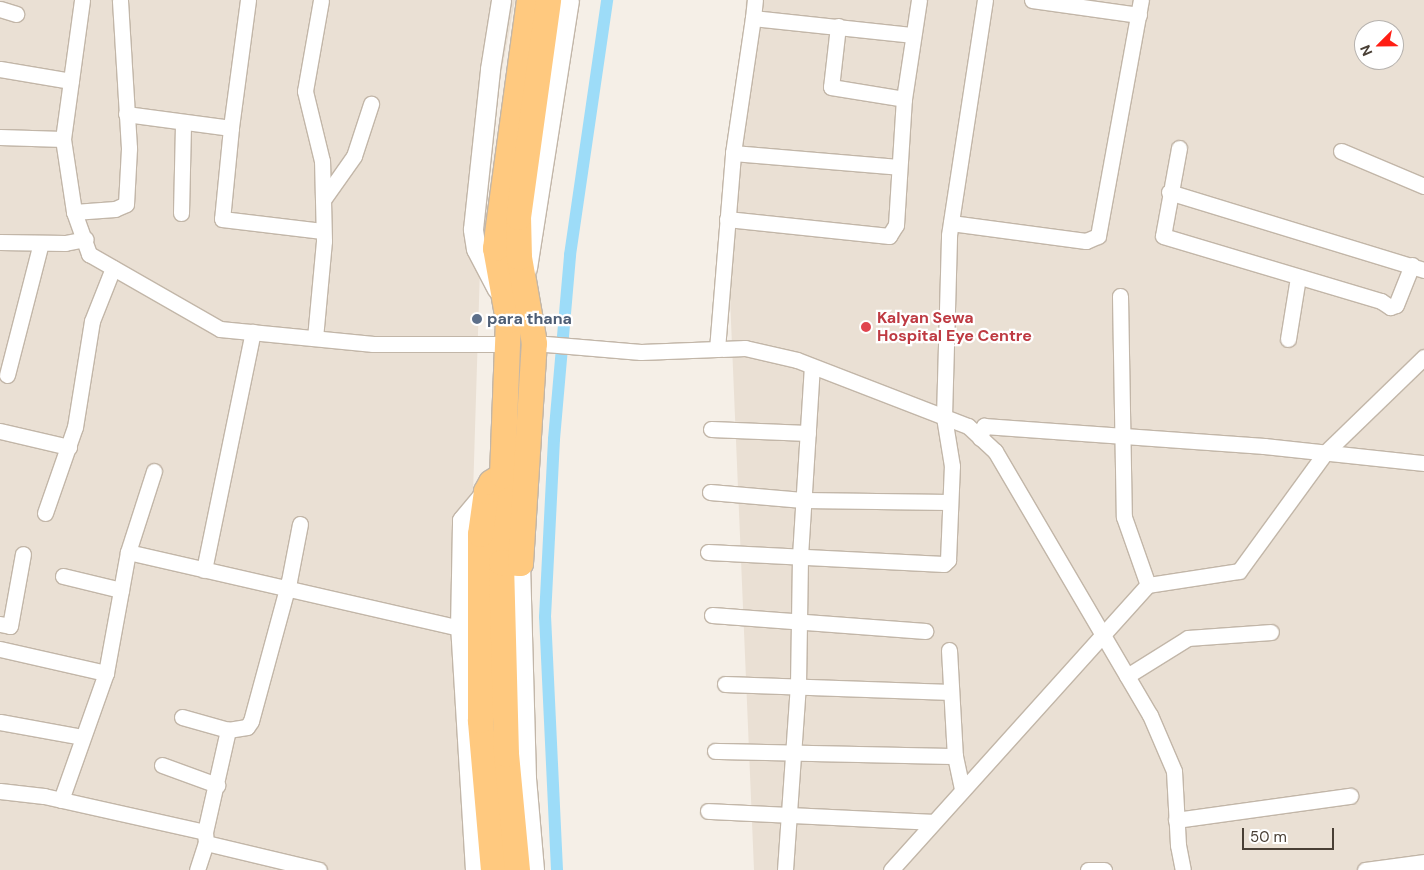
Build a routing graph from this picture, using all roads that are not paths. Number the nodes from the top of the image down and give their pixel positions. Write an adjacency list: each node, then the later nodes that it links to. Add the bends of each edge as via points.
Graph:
1 (82, 0): 19 (street)
2 (120, 0): 22 (street)
3 (248, 0): 24 (street)
4 (321, 0): 33 (street, via 304,91 322,162)
5 (501, 0): 47 (street, via 490,69 473,229 476,248)
6 (568, 0): 11 (highway); 45 (street)
7 (755, 0): 15 (street)
8 (919, 0): 17 (street)
9 (985, 0): 37 (street)
10 (1032, 0): 12 (street)
11 (540, 6): 45 (highway, via 518,217); 47 (highway, via 495,248)
12 (1140, 7): 37 (street, via 1098,236 1086,241)
13 (0, 9): 14 (street)
14 (16, 14)
15 (753, 18): 16 (street); 29 (street)
16 (838, 26): 17 (street); 20 (street, via 830,87)
17 (912, 35): 20 (street)
18 (0, 68): 19 (street)
19 (71, 81): 26 (street)
20 (904, 99): 30 (street)
21 (371, 104): 33 (street, via 354,156)
22 (126, 114): 23 (street); 34 (street, via 129,148 126,204 115,209)
23 (183, 122): 24 (street); 35 (street)
24 (230, 128): 38 (street, via 222,219)
25 (0, 137): 26 (street)
26 (63, 139): 34 (street)
27 (1179, 148): 32 (street)
28 (1341, 151): 31 (street)
29 (733, 153): 30 (street); 36 (street)
30 (898, 167): 36 (street, via 896,225 889,236)
31 (1424, 186)
32 (1169, 192): 42 (street); 44 (street, via 1163,236)
33 (323, 200): 38 (street)
34 (74, 212): 39 (street)
35 (181, 213)
36 (726, 219): 53 (street)
37 (951, 223): 57 (street)
38 (322, 231): 49 (street, via 324,241)
39 (86, 239): 41 (street); 43 (street, via 89,254)
40 (0, 242): 41 (street)
41 (42, 243): 56 (street)
42 (1418, 267): 44 (street, via 1396,305 1390,307 1381,301)
43 (113, 268): 48 (street, via 220,329); 63 (street, via 92,321)
44 (1298, 277): 50 (street)
45 (524, 288): 51 (highway)
46 (1120, 296): 61 (street)
47 (507, 308): 52 (highway)
48 (253, 332): 49 (street); 78 (street)
49 (315, 338): 52 (street, via 373,344)
50 (1288, 339)
51 (534, 343): 53 (street, via 641,352); 77 (highway)
52 (508, 344): 67 (highway)
53 (717, 349): 55 (street, via 745,348)
54 (1424, 357): 64 (street)
55 (812, 366): 57 (street); 60 (street)
56 (7, 375)
57 (944, 417): 62 (street, via 968,426); 70 (street, via 952,466)
58 (711, 429): 60 (street)
59 (0, 430): 63 (street)
60 (808, 433): 69 (street)
61 (1122, 437): 62 (street, via 984,426); 64 (street); 80 (street, via 1124,517)
62 (980, 438): 88 (street, via 995,451)
63 (69, 447): 71 (street, via 51,489)
64 (1326, 453): 65 (street); 80 (street, via 1239,571)
65 (1424, 462)
66 (154, 471): 73 (street)
67 (494, 483): 77 (highway); 86 (street, via 462,520); 119 (highway, via 480,534 480,720)
68 (710, 492): 69 (street)
69 (803, 500): 70 (street); 76 (street)
70 (948, 502): 76 (street, via 948,560 944,564)
71 (45, 513)
72 (300, 524): 82 (street)
73 (128, 552): 78 (street); 81 (street)
74 (708, 552): 76 (street)
75 (23, 554): 85 (street)
76 (800, 556): 84 (street)
77 (511, 562): 120 (highway, via 506,754); 121 (street)
78 (204, 570): 82 (street)
79 (63, 576): 81 (street)
80 (1148, 585): 88 (street)
81 (121, 590): 92 (street)
82 (286, 590): 86 (street); 99 (street, via 252,721 247,727)
83 (712, 614): 84 (street)
84 (798, 620): 87 (street); 95 (street)
85 (5, 625): 90 (street)
86 (460, 628): 118 (street)
87 (925, 631)
88 (1102, 632): 93 (street); 107 (street)
89 (1271, 632): 93 (street, via 1188,638)
90 (3, 650): 92 (street)
91 (948, 650): 96 (street)
92 (106, 673): 100 (street)
93 (1127, 676): 112 (street, via 1150,715 1174,771)
94 (725, 684): 95 (street)
95 (798, 684): 96 (street); 101 (street)
96 (952, 692): 103 (street)
97 (182, 716): 99 (street)
98 (0, 722): 100 (street)
99 (228, 730): 105 (street)
100 (82, 737): 109 (street)
101 (792, 750): 102 (street); 103 (street); 111 (street)
102 (715, 751)
103 (955, 756): 107 (street)
104 (162, 766): 105 (street)
105 (217, 785): 114 (street)
106 (0, 790): 109 (street)
107 (962, 790): 113 (street)
108 (1350, 796): 112 (street)
109 (61, 800): 114 (street)
110 (708, 811): 111 (street)
111 (788, 815): 113 (street); 122 (street)
112 (1176, 820): 126 (street)
113 (933, 822): 123 (street)
114 (206, 837): 116 (street); 117 (street)
115 (1424, 862): 127 (street)
116 (197, 870)
117 (319, 870)
118 (475, 870)
119 (493, 870)
120 (517, 870)
121 (534, 870)
122 (785, 870)
123 (891, 870)
124 (1088, 870): 125 (street)
125 (1104, 870)
126 (1183, 870)
127 (1365, 870)

